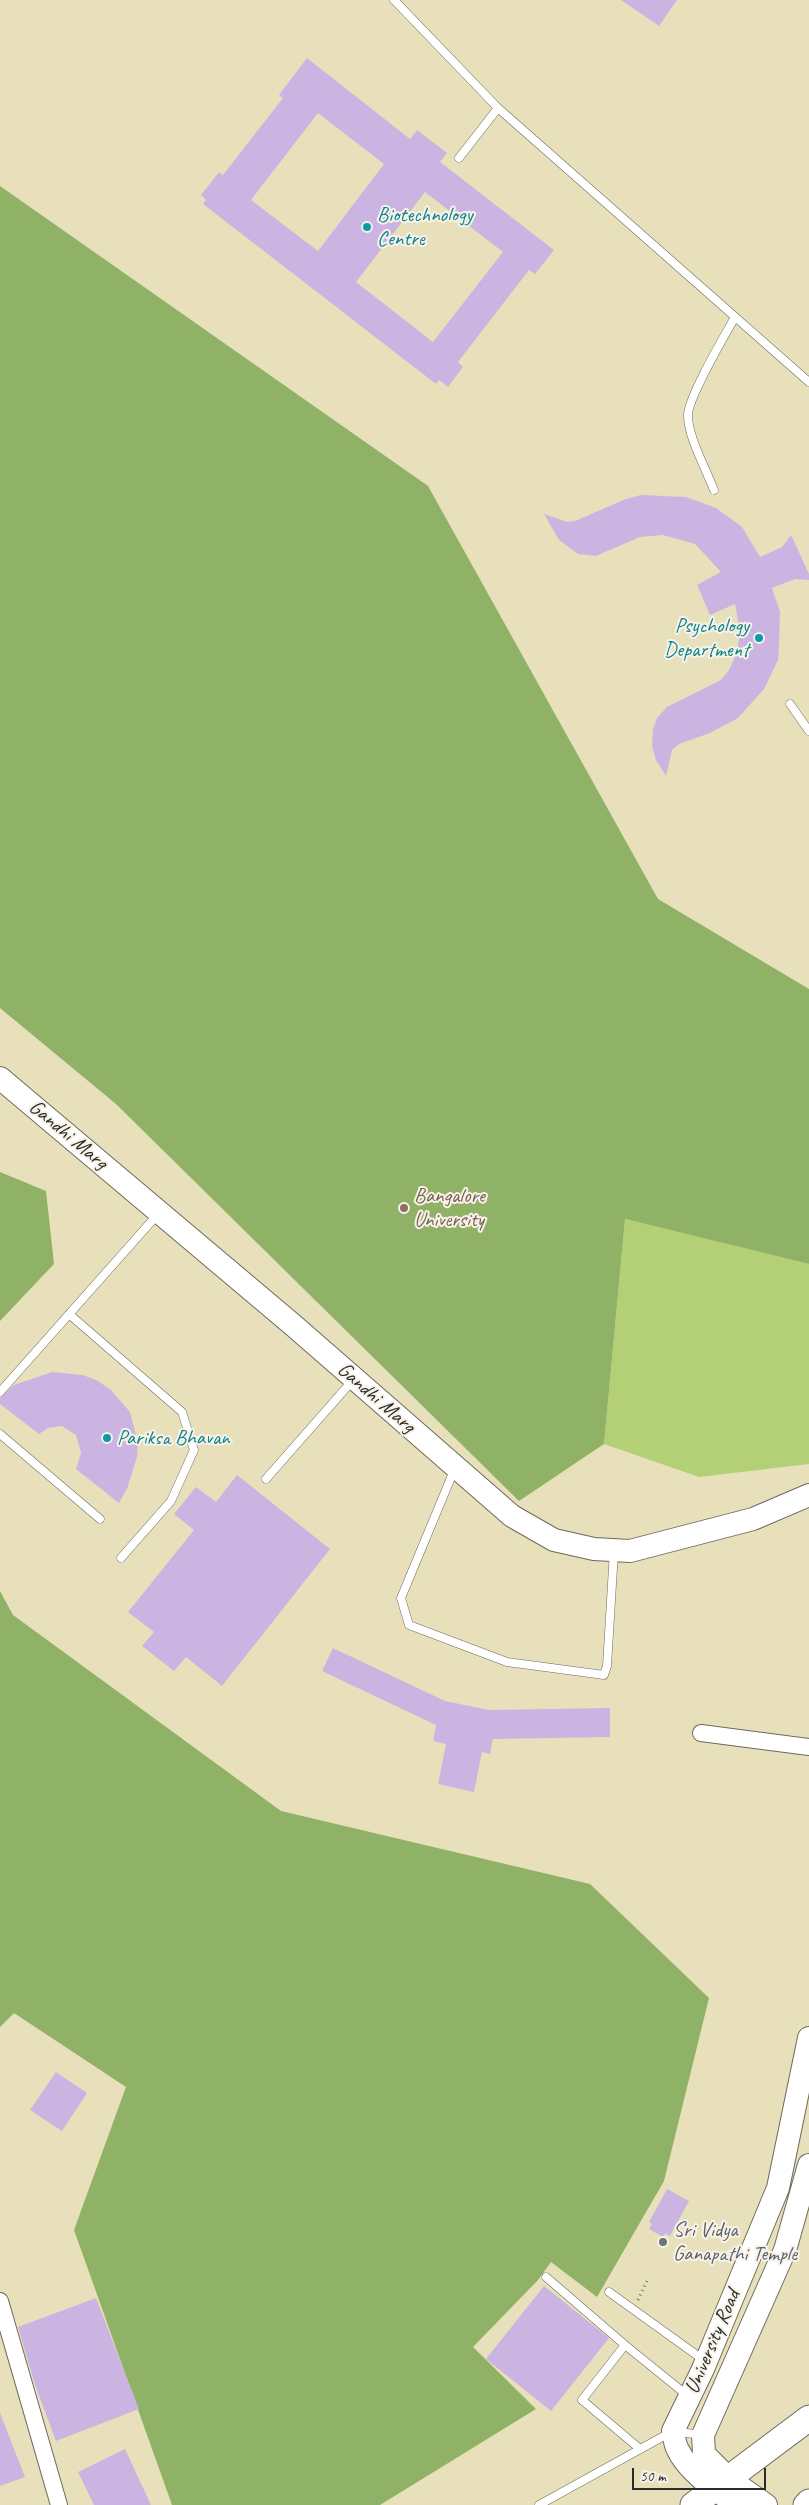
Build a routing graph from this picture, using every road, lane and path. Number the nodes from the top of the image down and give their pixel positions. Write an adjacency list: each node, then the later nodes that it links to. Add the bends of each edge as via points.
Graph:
1 (394, 0): 2 (lane)
2 (498, 108): 3 (lane); 4 (lane)
3 (459, 158)
4 (735, 317): 5 (lane); 6 (lane, via 694,394 688,414 692,435)
5 (809, 382)
6 (714, 490)
7 (790, 704): 8 (lane)
8 (809, 731)
9 (0, 1078): 10 (main road, Gandhi Marg)
10 (159, 1212): 11 (lane); 12 (main road, Gandhi Marg)
11 (69, 1314): 13 (lane); 20 (lane, via 182,1412 194,1450 171,1501)
12 (354, 1378): 15 (main road, Gandhi Marg); 16 (lane)
13 (0, 1392)
14 (0, 1434): 18 (lane)
15 (456, 1467): 19 (main road, Gandhi Marg, via 512,1516 554,1540); 19 (lane, via 401,1598 409,1625 507,1662 604,1675 608,1666)
16 (266, 1479)
17 (809, 1495): 19 (main road, Gandhi Marg, via 753,1519 630,1551)
18 (100, 1519)
19 (614, 1550)
20 (120, 1558)
21 (700, 1733): 22 (street)
22 (809, 1747)
23 (809, 2038): 30 (main road, University Road, via 778,2188)
24 (809, 2165): 32 (main road, University Road, via 785,2250)
25 (546, 2278): 31 (lane)
26 (647, 2281): 29 (path)
27 (609, 2292): 29 (lane)
28 (0, 2301): 41 (street)
29 (633, 2310): 33 (lane)
30 (715, 2342): 32 (main road); 33 (main road, University Road)
31 (625, 2345): 34 (lane); 38 (lane, via 582,2400)
32 (740, 2352): 37 (main road, University Road)
33 (706, 2362): 34 (main road, University Road)
34 (690, 2397): 36 (main road, University Road)
35 (809, 2418): 39 (main road)
36 (673, 2432): 37 (lane); 38 (lane); 39 (main road, via 678,2450)
37 (703, 2435): 39 (main road, via 704,2454)
38 (640, 2450): 42 (lane)
39 (721, 2483): 43 (main road); 44 (main road); 45 (main road)
40 (809, 2502): 46 (main road)
41 (59, 2505)
42 (539, 2505)
43 (692, 2505)
44 (738, 2505)
45 (766, 2505)
46 (806, 2505)

